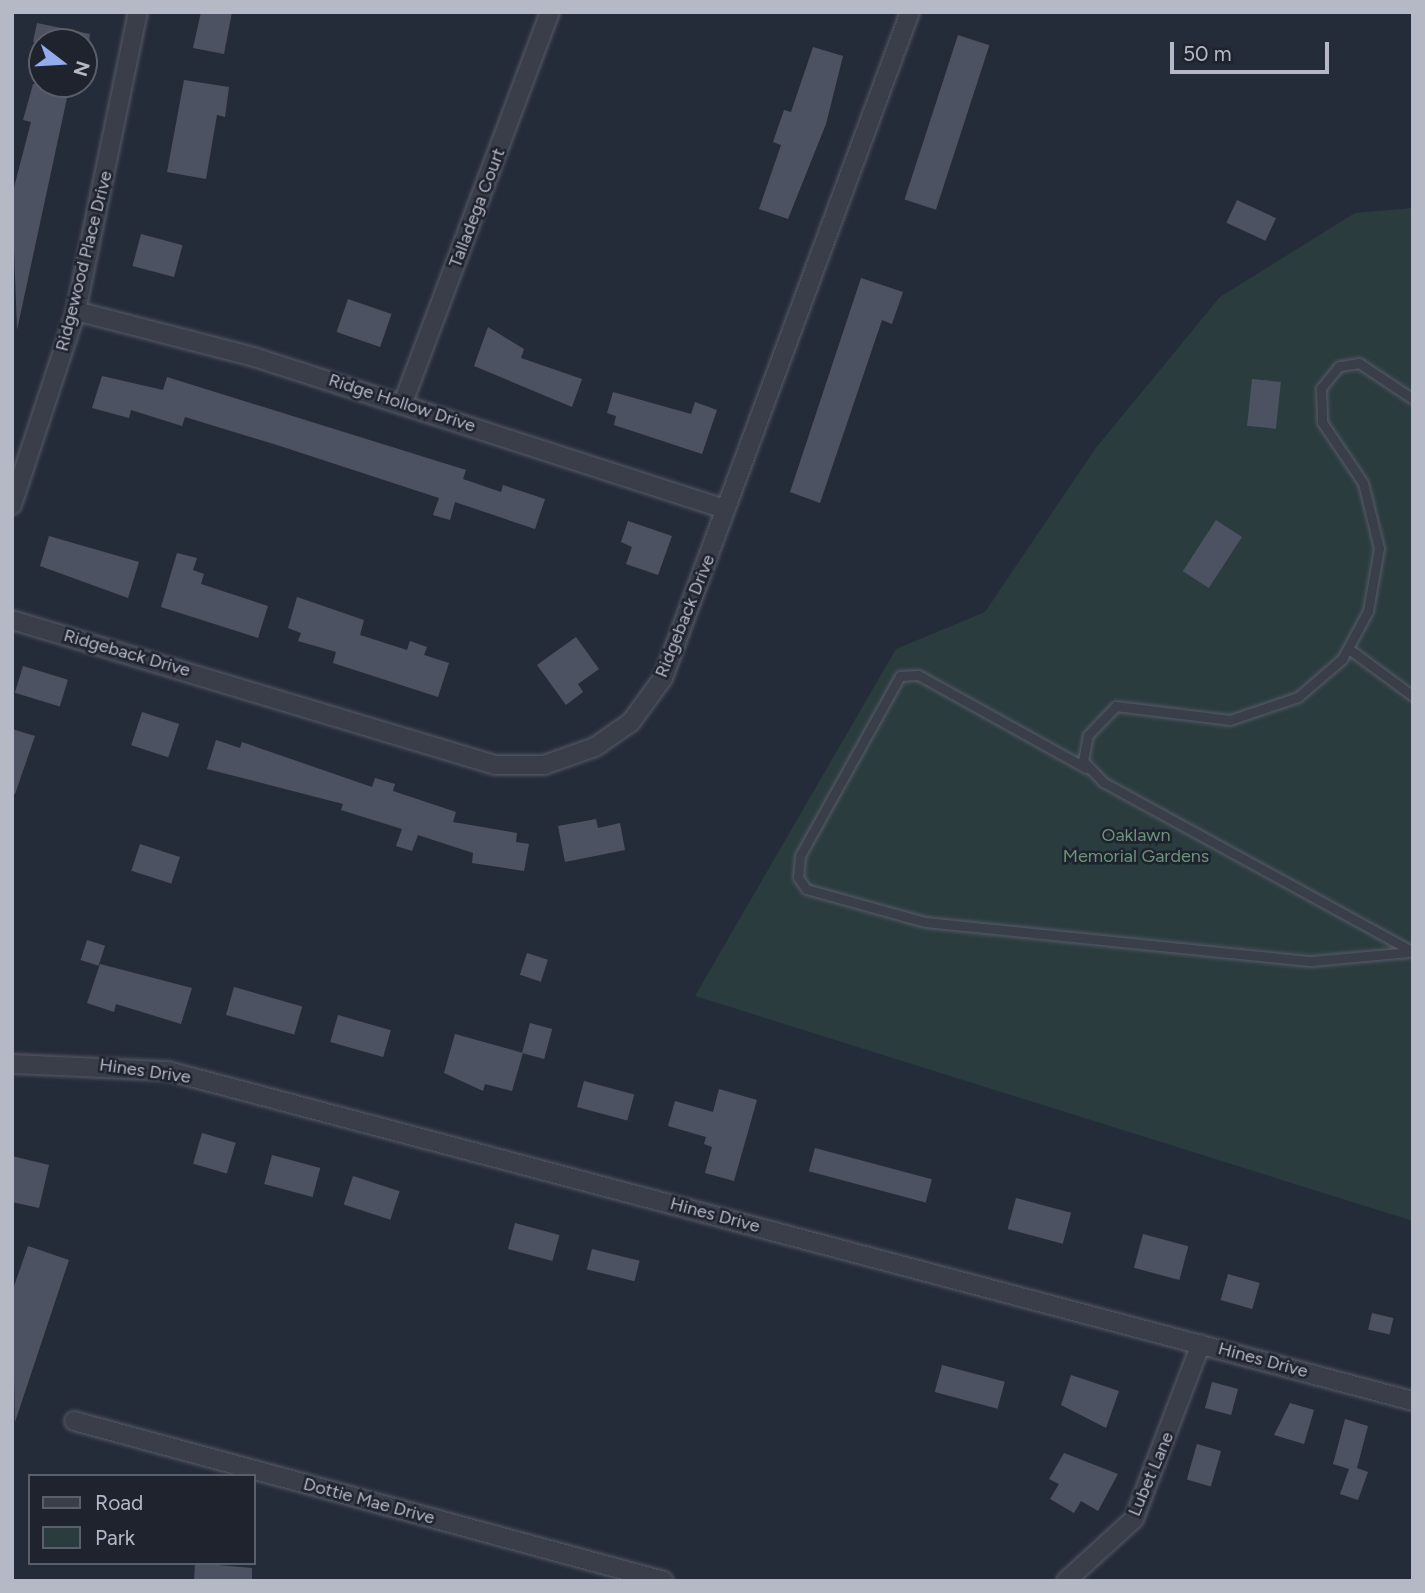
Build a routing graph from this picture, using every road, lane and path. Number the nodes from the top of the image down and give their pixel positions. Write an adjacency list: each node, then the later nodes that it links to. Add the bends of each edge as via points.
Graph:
1 (138, 12): 4 (street, Ridgewood Place Drive)
2 (550, 12): 6 (street, Talladega Court)
3 (910, 12): 8 (street, Ridgeback Drive)
4 (76, 311): 6 (street, Ridge Hollow Drive); 7 (street, Ridgewood Place Drive)
5 (1413, 399): 10 (lane, via 1359,363 1339,366 1321,388 1322,422 1363,483 1377,531 1372,599)
6 (403, 403): 8 (street, Ridge Hollow Drive)
7 (12, 506)
8 (724, 509): 9 (street, Ridgeback Drive, via 663,678 631,722 595,747 544,765 495,765)
9 (12, 620)
10 (1349, 649): 11 (lane); 12 (lane, via 1298,697 1250,716 1213,721 1116,706 1088,735)
11 (1413, 696)
12 (1086, 768): 13 (lane); 13 (lane, via 918,675 900,676 800,856 798,877 806,889 925,922 1311,961)
13 (1412, 952)
14 (12, 1064): 15 (street, Hines Drive, via 169,1071)
15 (1201, 1344): 16 (street, Hines Drive); 19 (street, Lubet Lane, via 1134,1519)
16 (1413, 1401)
17 (74, 1421): 18 (street, Dottie Mae Drive)
18 (664, 1581)
19 (1066, 1581)

